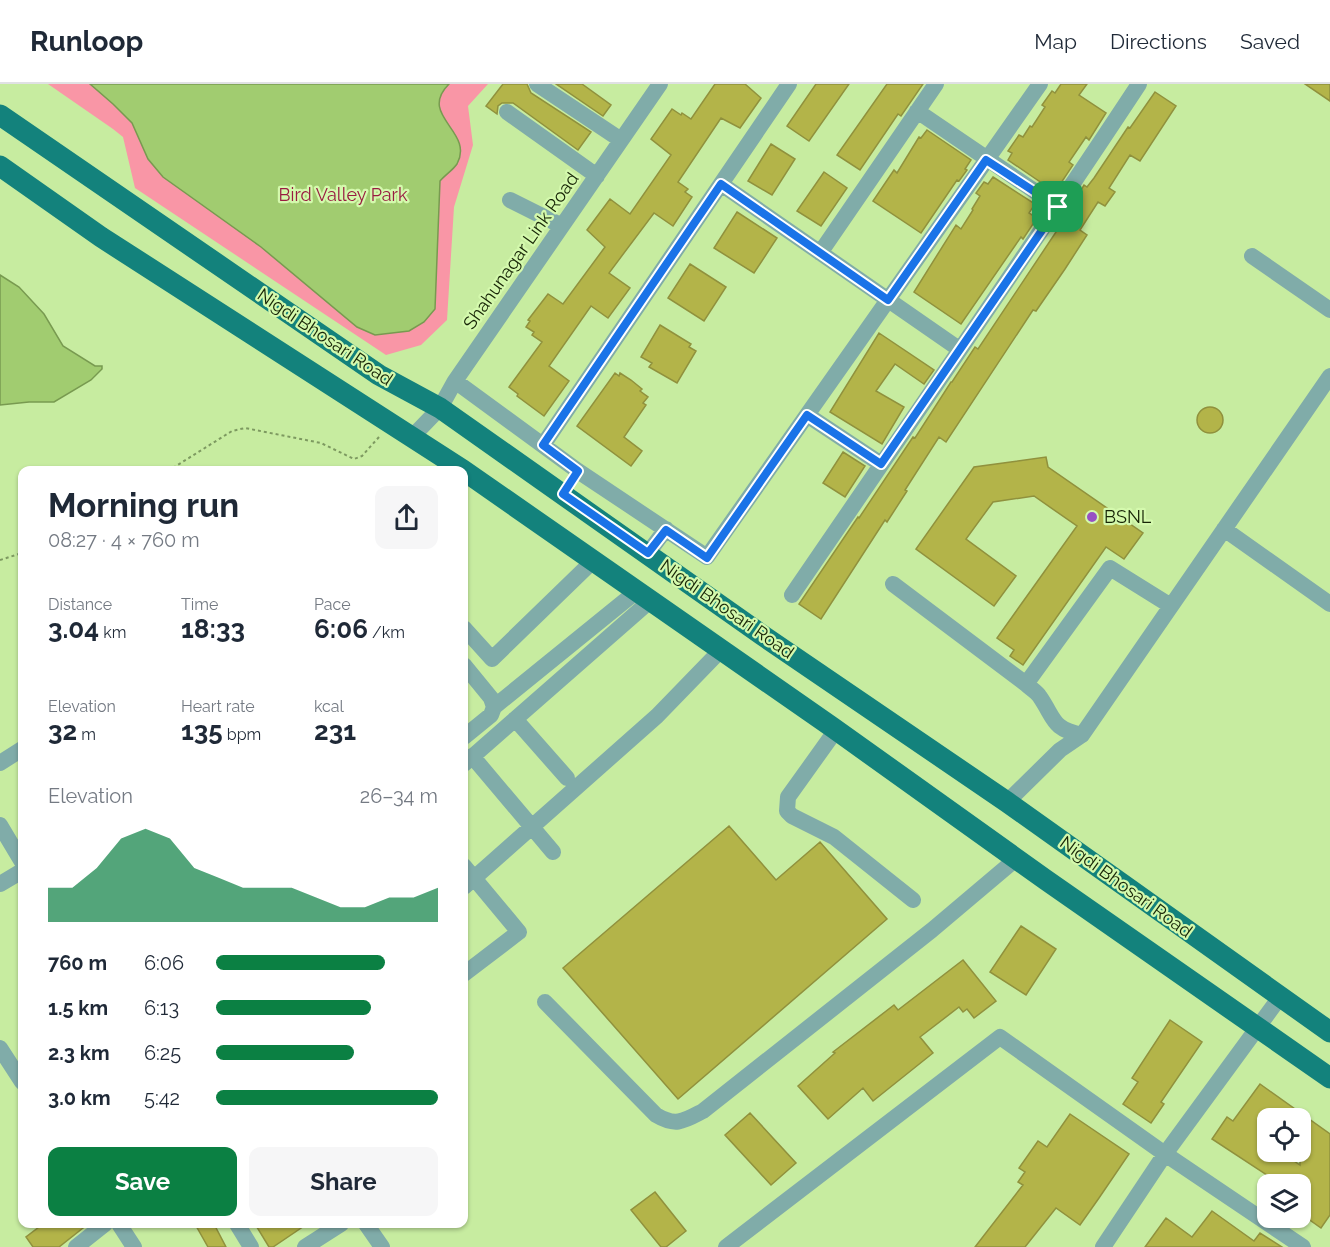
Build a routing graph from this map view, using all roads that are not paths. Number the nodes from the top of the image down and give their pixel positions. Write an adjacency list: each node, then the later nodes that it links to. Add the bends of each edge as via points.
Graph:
1 (537, 84): 10 (street)
2 (660, 84): 10 (street, Shahunagar Link Road)
3 (789, 84): 14 (street)
4 (936, 84): 7 (street)
5 (1040, 84): 11 (street)
6 (1139, 84): 16 (street)
7 (917, 111): 11 (street); 18 (street)
8 (507, 112): 13 (street)
9 (0, 115): 25 (main road, Nigdi Bhosari Road, via 379,375)
10 (621, 140): 13 (street, Shahunagar Link Road)
11 (986, 160): 16 (street); 20 (street)
12 (0, 166): 27 (main road, Nigdi Bhosari Road, via 101,237)
13 (597, 176): 17 (street, Shahunagar Link Road)
14 (721, 184): 18 (street); 28 (street)
15 (510, 200): 17 (street)
16 (1058, 207): 22 (street)
17 (562, 226): 24 (street, Shahunagar Link Road)
18 (820, 253): 20 (street)
19 (1252, 256): 21 (street)
20 (888, 300): 22 (street); 26 (street)
21 (1330, 310)
22 (959, 349): 29 (street)
23 (1330, 376): 35 (street)
24 (455, 381): 25 (street, Shahunagar Link Road); 28 (street)
25 (440, 408): 27 (street, Shahunagar Link Road); 33 (main road, Nigdi Bhosari Road)
26 (807, 415): 29 (street); 34 (street, via 707,558)
27 (412, 437): 30 (main road, Nigdi Bhosari Road)
28 (543, 445): 31 (street)
29 (881, 464): 39 (street)
30 (451, 466)
31 (578, 471): 33 (street); 34 (street)
32 (468, 478): 37 (main road, Nigdi Bhosari Road)
33 (563, 494): 36 (main road, Nigdi Bhosari Road)
34 (666, 530): 36 (street)
35 (1224, 530): 41 (street); 42 (street)
36 (648, 553): 56 (main road, Nigdi Bhosari Road)
37 (593, 561): 40 (main road, Nigdi Bhosari Road); 43 (street, via 492,659)
38 (893, 584): 46 (street)
39 (792, 595)
40 (644, 596): 44 (main road, Nigdi Bhosari Road); 47 (street); 48 (street)
41 (1330, 604)
42 (1171, 606): 46 (street, via 1110,568); 51 (street)
43 (468, 632)
44 (721, 650): 49 (main road, Nigdi Bhosari Road); 58 (street, via 657,716)
45 (468, 670): 47 (street)
46 (1026, 684): 51 (street, via 1040,696 1059,728)
47 (494, 707): 50 (street, via 491,715)
48 (515, 719): 53 (street); 55 (street)
49 (836, 730): 61 (main road, Nigdi Bhosari Road); 66 (street, via 788,797 788,811 834,837)
50 (468, 734)
51 (1082, 735): 56 (street, via 1060,750)
52 (18, 752): 54 (street)
53 (468, 760): 58 (street)
54 (0, 763)
55 (567, 778)
56 (1007, 802): 68 (main road, Nigdi Bhosari Road)
57 (0, 825): 60 (street)
58 (532, 826): 59 (street); 63 (street)
59 (553, 852)
60 (18, 855)
61 (1016, 859): 69 (street, via 703,1111 685,1120 673,1123 656,1115); 70 (main road, Nigdi Bhosari Road)
62 (18, 873): 65 (street)
63 (468, 876)
64 (468, 878): 67 (street, via 519,932)
65 (0, 884)
66 (913, 900)
67 (468, 971)
68 (1280, 997): 70 (street); 71 (main road, Nigdi Bhosari Road)
69 (545, 1002)
70 (1256, 1028): 74 (main road, Nigdi Bhosari Road); 75 (street)
71 (1330, 1032)
72 (0, 1048): 73 (street)
73 (18, 1076)
74 (1330, 1078)
75 (1165, 1154): 86 (street, via 1000,1036); 87 (street); 88 (street)
76 (100, 1228): 81 (street)
77 (122, 1228): 82 (street)
78 (239, 1228): 83 (street)
79 (335, 1228): 84 (street)
80 (369, 1228): 85 (street)
81 (76, 1247)
82 (134, 1247)
83 (251, 1247)
84 (304, 1247)
85 (382, 1247)
86 (726, 1247)
87 (1103, 1247)
88 (1303, 1247)

